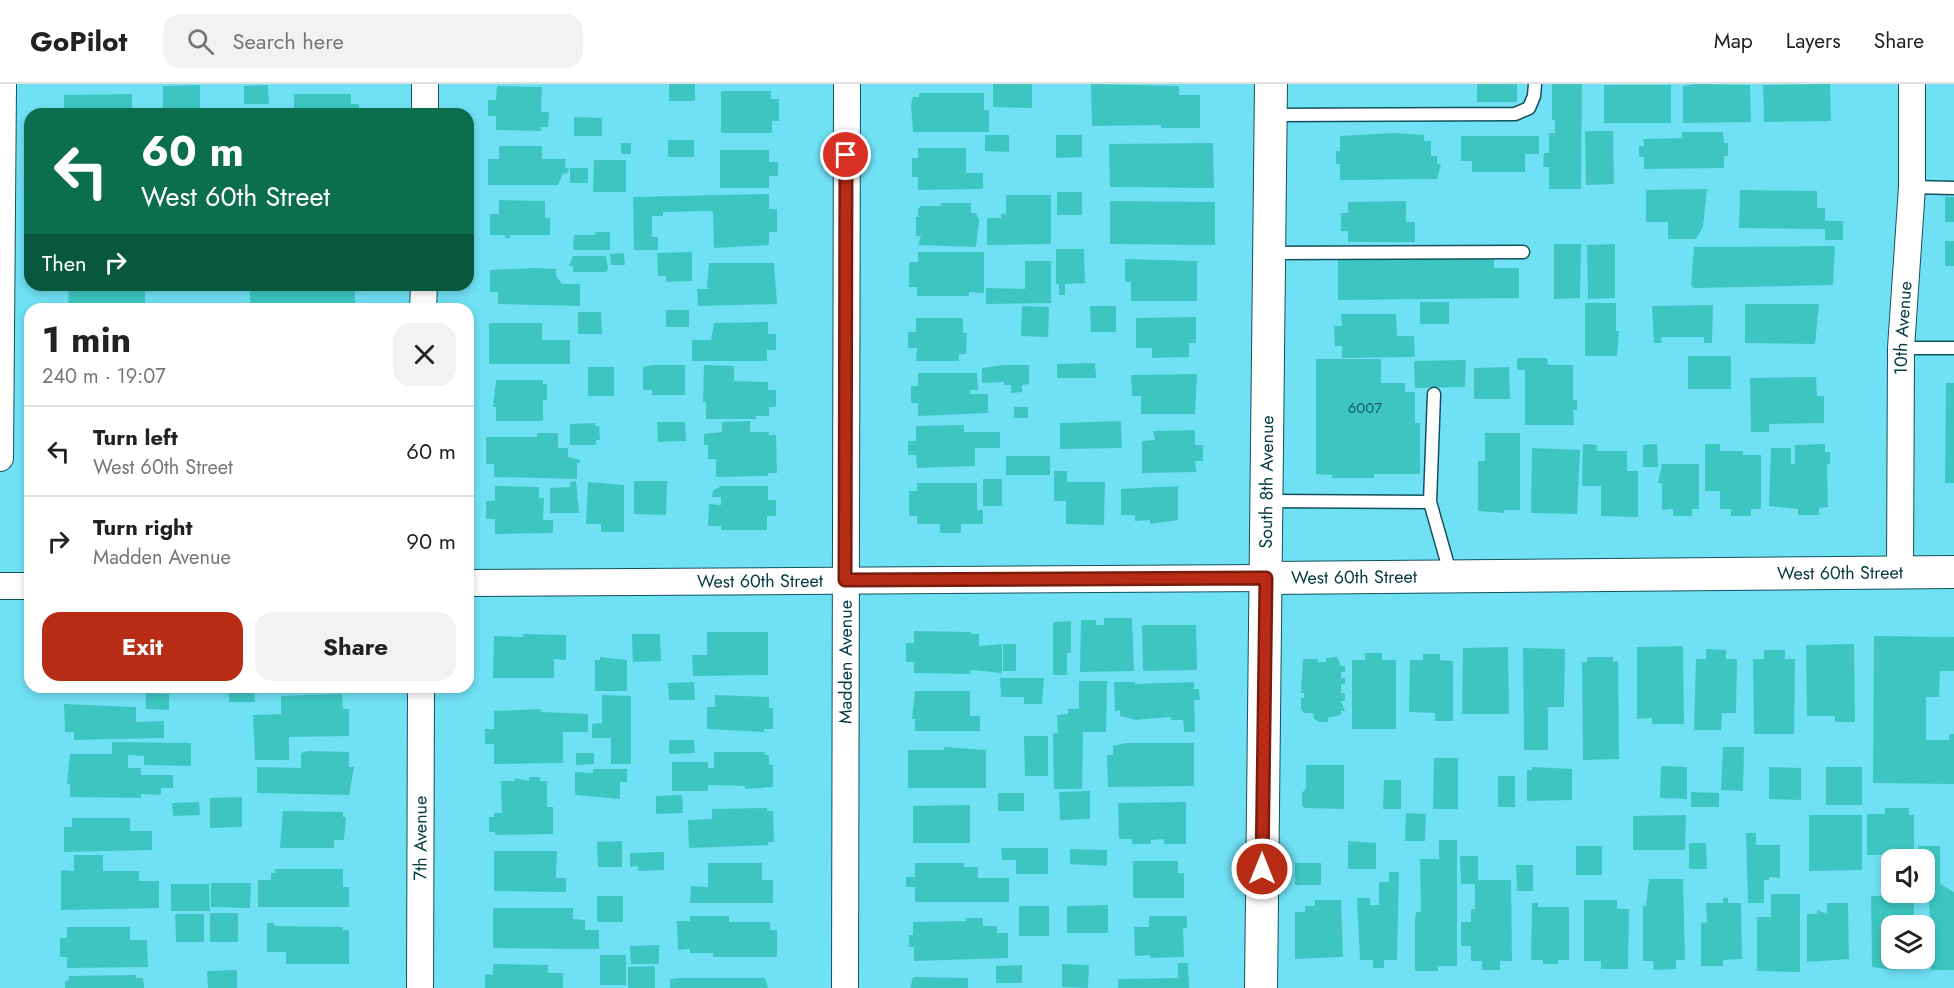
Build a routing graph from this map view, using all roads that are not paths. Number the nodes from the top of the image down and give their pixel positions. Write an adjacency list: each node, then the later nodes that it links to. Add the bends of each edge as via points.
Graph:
1 (3, 84): 16 (street)
2 (425, 84): 7 (street)
3 (847, 84): 23 (street, Madden Avenue)
4 (1271, 84): 8 (street, South 8th Avenue)
5 (1534, 84): 8 (lane, via 1530,108 1515,114)
6 (1912, 84): 9 (street, 10th Avenue)
7 (424, 108)
8 (1271, 115): 12 (street, South 8th Avenue)
9 (1912, 187): 10 (lane); 13 (street, 10th Avenue)
10 (1954, 188)
11 (1523, 252): 12 (lane)
12 (1269, 253): 17 (street, South 8th Avenue)
13 (1901, 348): 14 (lane); 19 (street, 10th Avenue)
14 (1954, 348)
15 (1434, 394): 18 (lane)
16 (0, 458)
17 (1268, 501): 18 (lane); 22 (street, South 8th Avenue)
18 (1430, 502): 21 (lane)
19 (1900, 572): 20 (street, West 60th Street); 21 (street, West 60th Street)
20 (1954, 572)
21 (1452, 576): 22 (street, West 60th Street)
22 (1266, 578): 23 (street, West 60th Street); 30 (street, South 8th Avenue)
23 (845, 580): 24 (street, West 60th Street); 29 (street, Madden Avenue)
24 (474, 583)
25 (0, 586): 26 (street)
26 (24, 586)
27 (421, 693): 28 (street, 7th Avenue)
28 (420, 988)
29 (845, 988)
30 (1261, 988)

